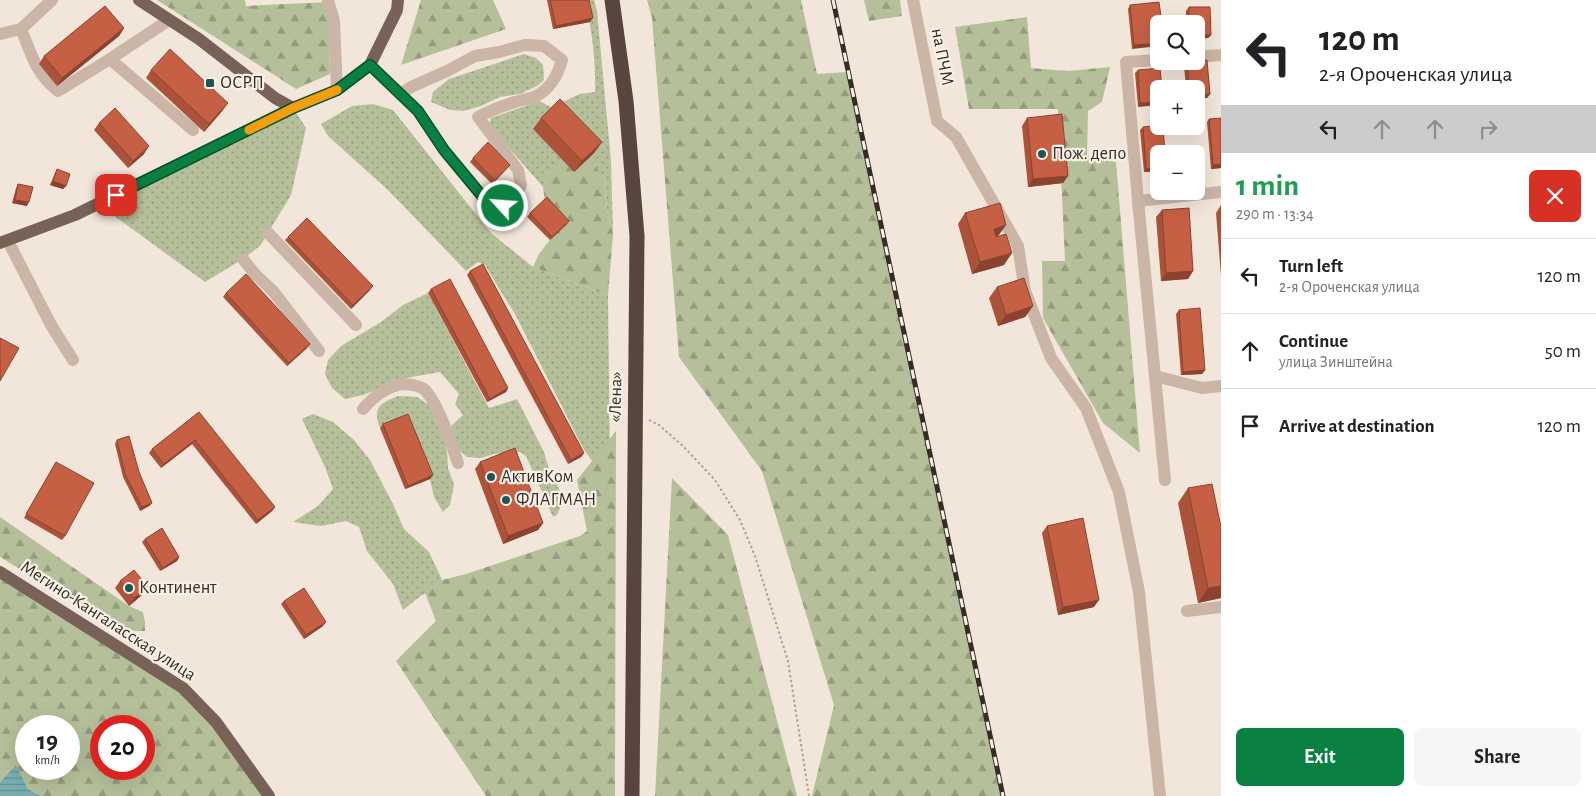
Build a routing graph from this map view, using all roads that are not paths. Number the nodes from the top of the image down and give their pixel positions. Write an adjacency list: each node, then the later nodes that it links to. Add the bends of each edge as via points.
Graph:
1 (52, 0): 8 (street)
2 (139, 0): 7 (main road)
3 (328, 0): 15 (street, via 334,21)
4 (398, 0): 14 (main road, via 397,10)
5 (612, 0): 36 (highway, «Лена», via 626,101 637,236)
6 (912, 0): 37 (street, на ПЧМ, via 937,121 956,137 1018,246 1025,291 1051,358 1086,408 1119,492 1139,592)
7 (169, 20): 12 (street); 17 (main road)
8 (21, 29): 9 (street); 12 (street, via 38,70 58,91)
9 (0, 34)
10 (1221, 55): 11 (street)
11 (1205, 56)
12 (110, 59): 18 (street)
13 (1150, 61): 20 (street, via 1126,62)
14 (370, 65): 15 (main road); 16 (street)
15 (337, 90): 17 (main road)
16 (400, 94): 16 (street, via 418,111 444,150 487,202 503,206 521,185 518,170 478,117 516,101 535,97 551,84 562,60 544,46 525,45 475,56)
17 (293, 108): 22 (main road, via 75,215)
18 (193, 130)
19 (1221, 192): 20 (street)
20 (1138, 201): 27 (street)
21 (268, 233): 24 (street)
22 (4, 242): 26 (street)
23 (244, 258): 25 (street)
24 (356, 325)
25 (319, 350)
26 (73, 360)
27 (1155, 376): 28 (street, via 1202,388); 31 (street)
28 (1221, 386)
29 (363, 409): 30 (street, via 376,395 395,386 406,384 423,388 439,414)
30 (458, 463)
31 (1166, 480)
32 (0, 572): 35 (main road, Мегино-Кангаласская улица, via 183,688 216,722)
33 (1221, 607): 34 (street)
34 (1186, 611)
35 (269, 796)
36 (632, 796)
37 (1160, 796)

